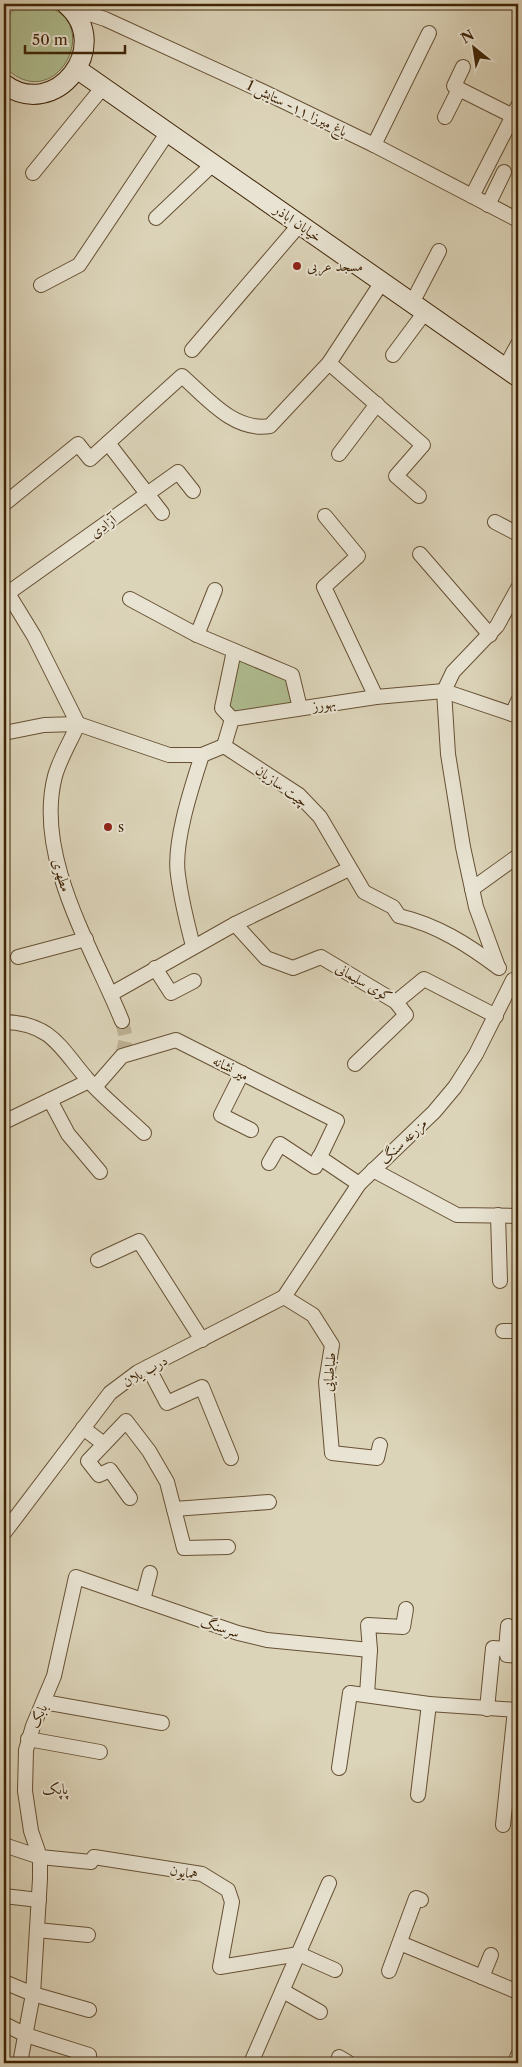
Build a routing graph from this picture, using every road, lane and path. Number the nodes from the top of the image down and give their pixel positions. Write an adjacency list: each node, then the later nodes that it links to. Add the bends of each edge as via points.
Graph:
1 (69, 6): 4 (main road, via 83,31 82,57); 11 (street, باغ میرزا ۱۱- ستایش 1, via 136,33)
2 (429, 33): 11 (street)
3 (463, 67): 7 (street, via 454,86)
4 (77, 69): 5 (main road, خیابان اباذر); 6 (main road, via 68,81 55,89 24,93)
5 (103, 87): 10 (main road, خیابان اباذر); 14 (street)
6 (5, 89)
7 (459, 89): 8 (street); 9 (street)
8 (515, 111): 15 (street)
9 (445, 117)
10 (168, 132): 12 (main road, خیابان اباذر); 22 (street, via 80,265)
11 (374, 144): 15 (street, باغ میرزا ۱۱- ستایش 1)
12 (213, 164): 17 (street); 19 (main road, خیابان اباذر)
13 (504, 172): 16 (street)
14 (33, 173)
15 (472, 196): 16 (street, باغ میرزا ۱۱- ستایش 1)
16 (488, 205): 18 (street, باغ میرزا ۱۱- ستایش 1)
17 (156, 218)
18 (518, 220)
19 (300, 224): 21 (main road, خیابان اباذر); 25 (street)
20 (439, 251): 23 (street)
21 (382, 282): 23 (main road, خیابان اباذر); 27 (street)
22 (41, 285)
23 (418, 308): 26 (street); 28 (main road, خیابان اباذر)
24 (518, 344): 28 (street)
25 (192, 350)
26 (393, 355)
27 (329, 363): 29 (street); 30 (street, via 270,426 259,428 233,420 182,376)
28 (512, 373)
29 (377, 404): 31 (street); 34 (street, via 423,445 396,476)
30 (108, 443): 33 (street); 35 (street, via 90,459 78,444)
31 (339, 454)
32 (192, 491): 33 (street, آزادی, via 178,472)
33 (148, 494): 36 (street); 42 (street, آزادی)
34 (419, 496)
35 (4, 504)
36 (162, 513)
37 (325, 516): 49 (street, via 358,556 324,587)
38 (495, 522): 39 (street)
39 (518, 534)
40 (420, 554): 46 (street)
41 (518, 588): 46 (street)
42 (6, 590): 53 (street, via 34,636)
43 (215, 590): 45 (street)
44 (130, 599): 45 (street)
45 (197, 635): 47 (street)
46 (490, 635): 48 (street, via 453,672)
47 (234, 651): 50 (street, via 292,675); 52 (street, via 222,708)
48 (444, 690): 49 (street, بهورز); 51 (street); 59 (street, via 451,780)
49 (376, 697): 50 (street, بهورز)
50 (300, 708): 52 (street, بهورز)
51 (516, 710)
52 (232, 719): 55 (street)
53 (78, 724): 54 (street); 56 (street, via 169,755); 61 (street, مطهری, via 56,776 50,813 61,875)
54 (4, 733)
55 (224, 746): 56 (street); 58 (street, چیت سازیان, via 280,781 310,806 327,827)
56 (202, 755): 62 (street, via 188,797 177,874)
57 (518, 856): 59 (street)
58 (349, 869): 60 (street); 64 (street, چیت سازیان, via 364,892 393,907 399,916 425,922 460,939)
59 (472, 888): 64 (street)
60 (235, 924): 62 (street); 69 (street, کوی سلیمانی, via 266,958 293,968 321,958)
61 (86, 938): 63 (street); 68 (street, مطهری)
62 (193, 946): 65 (street)
63 (18, 957)
64 (498, 967): 67 (street, چیت سازیان)
65 (155, 968): 66 (street, via 171,993); 68 (street)
66 (194, 981)
67 (516, 981): 70 (street, مزرعه سنگ)
68 (111, 994): 71 (street, مطهری)
69 (396, 1002): 70 (street, کوی سلیمانی, via 424,979); 73 (street, via 406,1015)
70 (496, 1016): 82 (street, مزرعه سنگ, via 476,1054 445,1100)
71 (122, 1021)
72 (4, 1022): 75 (street, via 50,1035)
73 (355, 1064)
74 (242, 1073): 75 (street, میر نشانه, via 176,1040 122,1056); 78 (street, via 221,1115); 80 (street, میر نشانه, via 336,1121)
75 (92, 1084): 76 (street); 79 (street)
76 (50, 1100): 77 (street); 83 (street, via 68,1134)
77 (4, 1122)
78 (251, 1130)
79 (144, 1133)
80 (317, 1162): 81 (street, via 280,1144); 84 (street)
81 (269, 1163)
82 (373, 1170): 84 (street, مزرعه سنگ); 85 (street, via 457,1215)
83 (100, 1172)
84 (359, 1184): 89 (street, مزرعه سنگ)
85 (498, 1215): 86 (street); 88 (street)
86 (518, 1216)
87 (98, 1260): 92 (street, via 139,1241)
88 (500, 1281)
89 (284, 1298): 92 (street, درب یلان); 96 (street, طباطبایی, via 313,1316 332,1345 326,1382 332,1452)
90 (503, 1331): 91 (street)
91 (518, 1331)
92 (202, 1340): 93 (street, درب یلان)
93 (148, 1367): 94 (street, درب یلان, via 110,1393); 97 (street, via 167,1403 202,1387)
94 (83, 1428): 95 (street); 101 (street, درب یلان)
95 (104, 1444): 98 (street, via 88,1461 99,1476 110,1470); 100 (street, via 126,1421 150,1451 167,1482)
96 (379, 1452)
97 (231, 1458)
98 (130, 1498)
99 (269, 1502): 100 (street)
100 (174, 1509): 102 (street, via 184,1548)
101 (4, 1533)
102 (228, 1547)
103 (150, 1573): 105 (street)
104 (76, 1576): 105 (street, سرسنگ); 111 (street, بابک, via 54,1676)
105 (143, 1600): 108 (street, سرسنگ, via 217,1627 267,1640)
106 (406, 1609): 108 (street, via 403,1627 368,1625)
107 (508, 1626): 109 (street)
108 (370, 1650): 110 (street)
109 (512, 1653): 113 (street, via 493,1648)
110 (367, 1694): 112 (street); 118 (street, via 350,1693)
111 (44, 1702): 115 (street); 116 (street, بابک)
112 (429, 1704): 113 (street); 119 (street)
113 (487, 1709): 114 (street)
114 (517, 1710): 120 (street)
115 (162, 1723)
116 (28, 1739): 117 (street); 122 (street, بابک, via 25,1792 31,1831)
117 (100, 1752)
118 (339, 1768)
119 (418, 1795)
120 (504, 1825)
121 (4, 1845): 122 (street)
122 (40, 1857): 125 (street); 130 (street, همایون, via 91,1862 94,1858 202,1874 228,1890 232,1902 220,1967)
123 (330, 1883): 130 (street)
124 (4, 1896): 125 (street)
125 (39, 1900): 127 (street)
126 (421, 1900): 129 (street, via 416,1898)
127 (37, 1930): 128 (street); 138 (street)
128 (88, 1935)
129 (400, 1943): 133 (street); 134 (street)
130 (299, 1954): 132 (street); 136 (street)
131 (491, 1955): 134 (street)
132 (335, 1970)
133 (389, 1971)
134 (482, 1977): 137 (street)
135 (4, 1982): 138 (street)
136 (283, 1991): 140 (street); 146 (street)
137 (518, 1992)
138 (33, 1994): 139 (street); 142 (street)
139 (89, 2010)
140 (320, 2012)
141 (4, 2024): 142 (street)
142 (26, 2035): 143 (street); 145 (street)
143 (88, 2055)
144 (518, 2055): 147 (street)
145 (20, 2063)
146 (251, 2063)
147 (515, 2063)

